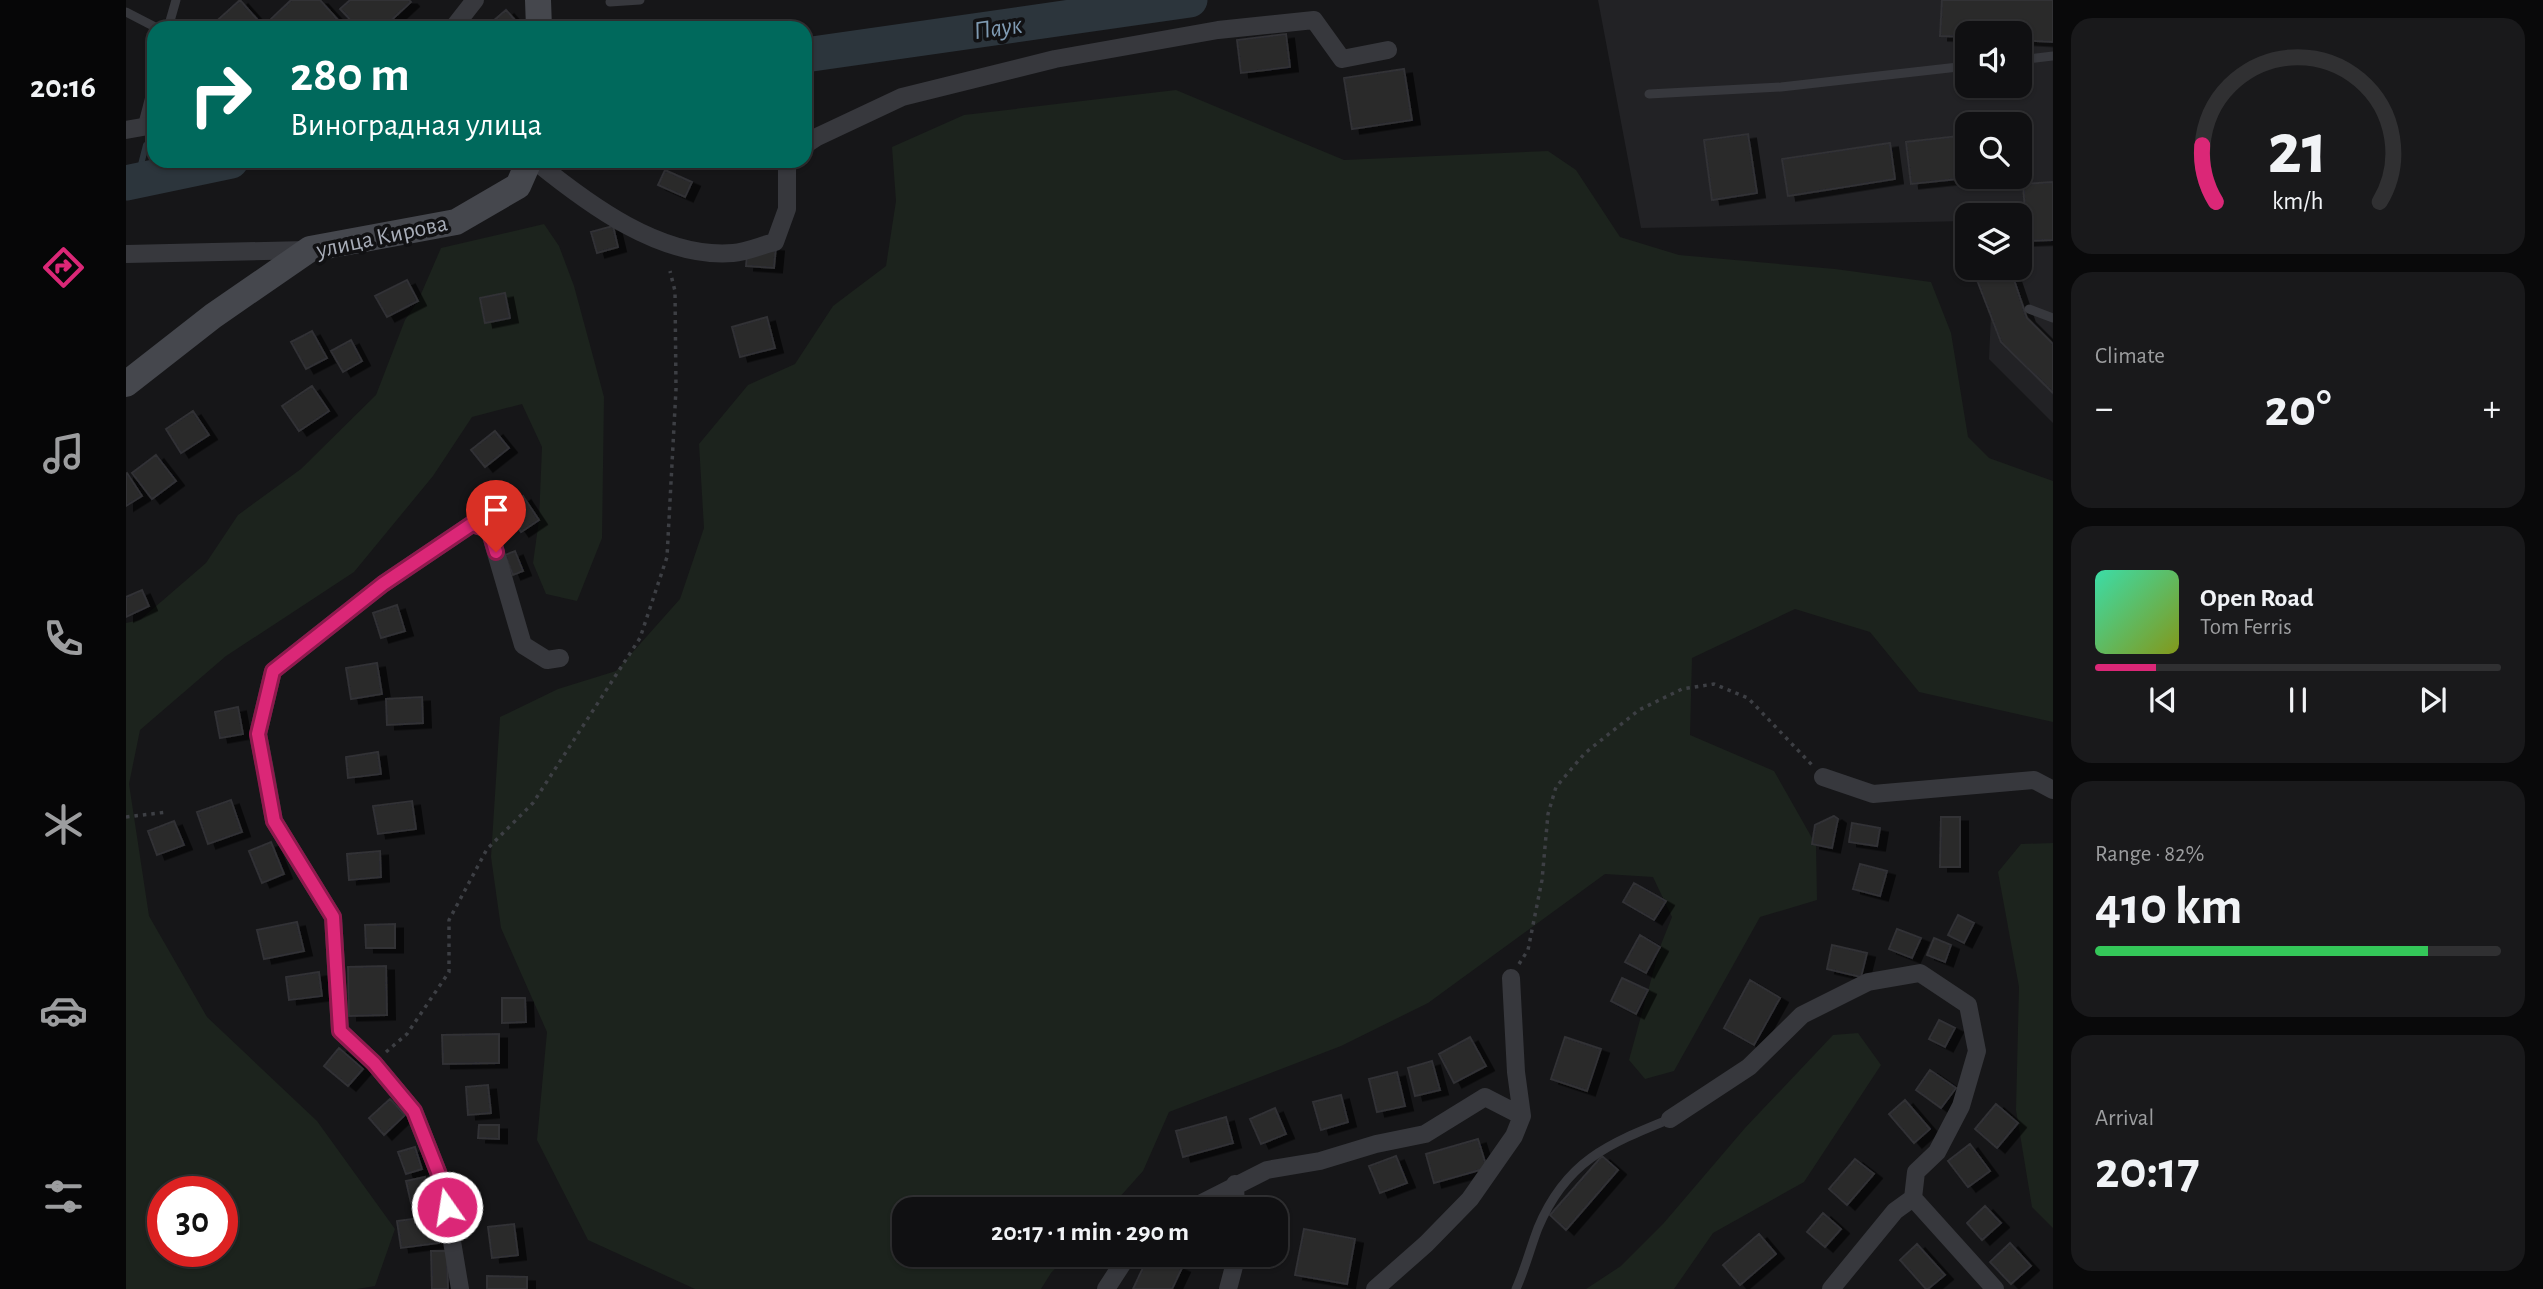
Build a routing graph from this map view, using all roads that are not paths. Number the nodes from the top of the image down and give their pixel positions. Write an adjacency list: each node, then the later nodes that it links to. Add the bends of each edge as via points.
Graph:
1 (176, 0): 7 (lane)
2 (475, 0): 8 (street)
3 (538, 0): 9 (main road)
4 (639, 0): 5 (lane)
5 (610, 2)
6 (126, 12): 10 (lane)
7 (170, 21)
8 (458, 21)
9 (539, 21)
10 (147, 23)
11 (1388, 50): 18 (street, via 1342,59 1314,20 1218,30 1055,59 902,97)
12 (2053, 56): 13 (lane)
13 (2032, 59)
14 (1955, 67): 15 (lane, via 1781,87)
15 (1649, 94)
16 (147, 106): 17 (lane)
17 (141, 128)
18 (812, 140)
19 (526, 168): 22 (main road, улица Кирова, via 518,186 456,222)
20 (544, 168): 21 (street, via 597,209 638,231 694,251 734,253 775,242 787,209)
21 (787, 168)
22 (310, 249): 23 (street); 26 (main road, улица Кирова)
23 (126, 254)
24 (2029, 309): 25 (lane)
25 (2053, 318)
26 (126, 384)
27 (560, 658): 39 (street, via 547,660 523,645 489,529 472,524 383,584 273,671 258,734 274,821 333,917 340,1031 414,1111 442,1182)
28 (1823, 777): 29 (street, via 1873,794 2034,780)
29 (2053, 790)
30 (1511, 978): 31 (street)
31 (1522, 1116): 33 (street, via 1485,1097 1425,1134 1267,1170); 42 (street, via 1514,1136 1470,1199)
32 (1670, 1119): 36 (street, via 1749,1067 1802,1015 1868,982 1920,973 1968,1005 1977,1051 1961,1106 1937,1152 1916,1172); 43 (lane, via 1617,1140 1564,1182 1539,1227)
33 (1235, 1184): 34 (street); 35 (street)
34 (1212, 1197)
35 (1236, 1197)
36 (1913, 1198): 44 (street, via 1895,1211); 45 (street)
37 (1120, 1267): 40 (street)
38 (1234, 1267): 41 (street)
39 (460, 1289)
40 (1106, 1289)
41 (1228, 1289)
42 (1375, 1289)
43 (1516, 1289)
44 (1831, 1289)
45 (1996, 1289)

